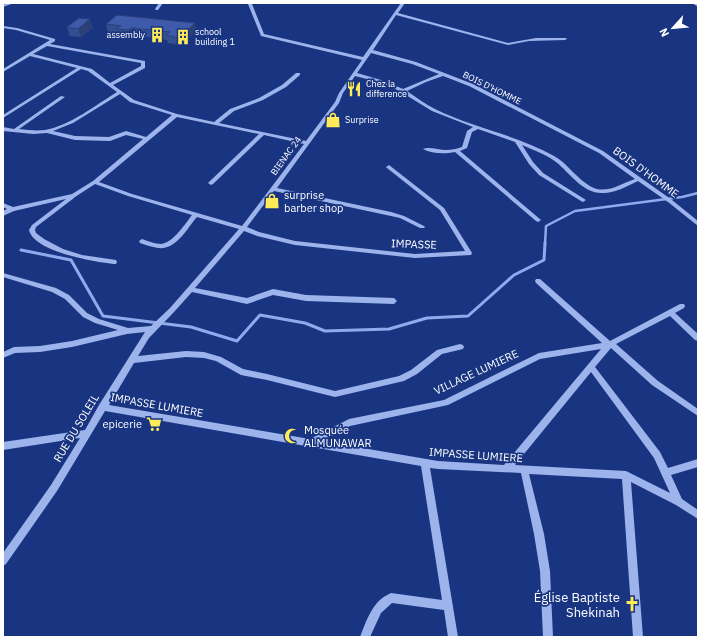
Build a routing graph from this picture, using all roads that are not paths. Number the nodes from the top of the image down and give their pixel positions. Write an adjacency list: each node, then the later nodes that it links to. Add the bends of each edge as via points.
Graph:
1 (12, 3): 6 (street)
2 (161, 3): 8 (street)
3 (403, 3): 9 (street, BIENAC 24)
4 (694, 3): 7 (street)
5 (250, 4): 15 (street, via 262,35)
6 (3, 6)
7 (698, 6)
8 (157, 9)
9 (396, 14): 11 (street, via 508,44 541,39); 13 (street, BIENAC 24)
10 (3, 27): 12 (street, via 54,40)
11 (565, 40)
12 (46, 45): 14 (street); 21 (street, via 143,62 143,67)
13 (370, 51): 15 (street, BIENAC 24); 20 (street, BOIS D'HOMME)
14 (30, 55): 16 (street); 17 (street)
15 (364, 59): 19 (street, BIENAC 24)
16 (80, 68): 21 (street, via 90,70); 26 (street)
17 (3, 71)
18 (298, 74): 27 (street, via 284,86 261,99 232,110)
19 (354, 74): 22 (street); 35 (street, BIENAC 24)
20 (443, 74): 22 (street); 39 (street, BOIS D'HOMME, via 471,85 601,152)
21 (110, 85): 23 (street)
22 (403, 91): 28 (street, via 423,104)
23 (120, 92): 25 (street, via 132,101); 31 (street, via 71,122)
24 (63, 97): 30 (street)
25 (176, 115): 27 (street); 33 (street)
26 (3, 117)
27 (216, 123): 32 (street)
28 (477, 127): 34 (street); 37 (street, via 470,131 464,148)
29 (3, 129): 30 (street)
30 (15, 130): 31 (street)
31 (49, 132): 33 (street, via 74,138 113,138 126,133)
32 (263, 133): 35 (street); 41 (street)
33 (148, 139): 40 (street)
34 (517, 141): 39 (street, via 557,159 588,187 597,191 606,191); 44 (street, via 542,174)
35 (307, 142): 42 (street, BIENAC 24)
36 (426, 149): 37 (street)
37 (457, 151): 49 (street)
38 (389, 167): 52 (street, IMPASSE, via 442,209 469,254 414,256 295,243)
39 (639, 179): 50 (street, BOIS D'HOMME)
40 (95, 182): 43 (street); 48 (street)
41 (211, 182)
42 (273, 189): 51 (street, via 391,214); 52 (street, BIENAC 24)
43 (74, 195): 46 (street); 54 (street, via 34,226 33,234 75,255)
44 (583, 200)
45 (3, 205): 46 (street)
46 (12, 209): 47 (street)
47 (3, 214)
48 (196, 214): 52 (street); 53 (street, via 166,245 159,246)
49 (538, 220)
50 (698, 224)
51 (422, 227)
52 (243, 228): 57 (street, BIENAC 24)
53 (142, 241)
54 (114, 262)
55 (3, 275): 63 (street, via 54,290 67,297 84,315 97,322)
56 (538, 281): 65 (street)
57 (190, 289): 58 (street, via 247,301 273,292 306,298); 60 (street, BIENAC 24)
58 (394, 301)
59 (682, 306): 61 (street, VILLAGE LUMIERE)
60 (172, 310): 62 (street, RUE DU SOLEIL)
61 (670, 312): 64 (street); 65 (street, VILLAGE LUMIERE)
62 (154, 329): 63 (street); 68 (street, RUE DU SOLEIL, via 146,336)
63 (127, 331): 67 (street, via 40,350 14,350)
64 (698, 338)
65 (610, 345): 69 (street, VILLAGE LUMIERE); 71 (street, via 655,383); 73 (street, VILLAGE LUMIERE, via 538,356 445,403 349,423)
66 (460, 348): 68 (street, via 440,352 414,372 401,378 335,394 241,372 218,359 204,355 186,354)
67 (3, 355)
68 (131, 360): 70 (street, RUE DU SOLEIL)
69 (591, 367): 77 (street, VILLAGE LUMIERE); 79 (street, via 657,455)
70 (102, 407): 72 (street, RUE DU SOLEIL); 73 (street, IMPASSE LUMIERE)
71 (698, 413)
72 (86, 433): 74 (street); 83 (street, RUE DU SOLEIL, via 54,488)
73 (310, 443): 75 (street, IMPASSE LUMIERE)
74 (3, 446)
75 (425, 463): 77 (street, IMPASSE LUMIERE); 84 (street)
76 (698, 463): 79 (street)
77 (506, 469): 78 (street, IMPASSE LUMIERE)
78 (524, 470): 80 (street, IMPASSE LUMIERE); 87 (street, via 540,534 545,571)
79 (666, 473): 81 (street)
80 (626, 475): 81 (street, IMPASSE LUMIERE); 88 (street)
81 (679, 502): 82 (street, IMPASSE LUMIERE)
82 (698, 515)
83 (3, 561)
84 (448, 606): 85 (street, via 391,598 377,610); 86 (street)
85 (366, 637)
86 (453, 637)
87 (548, 637)
88 (638, 637)

